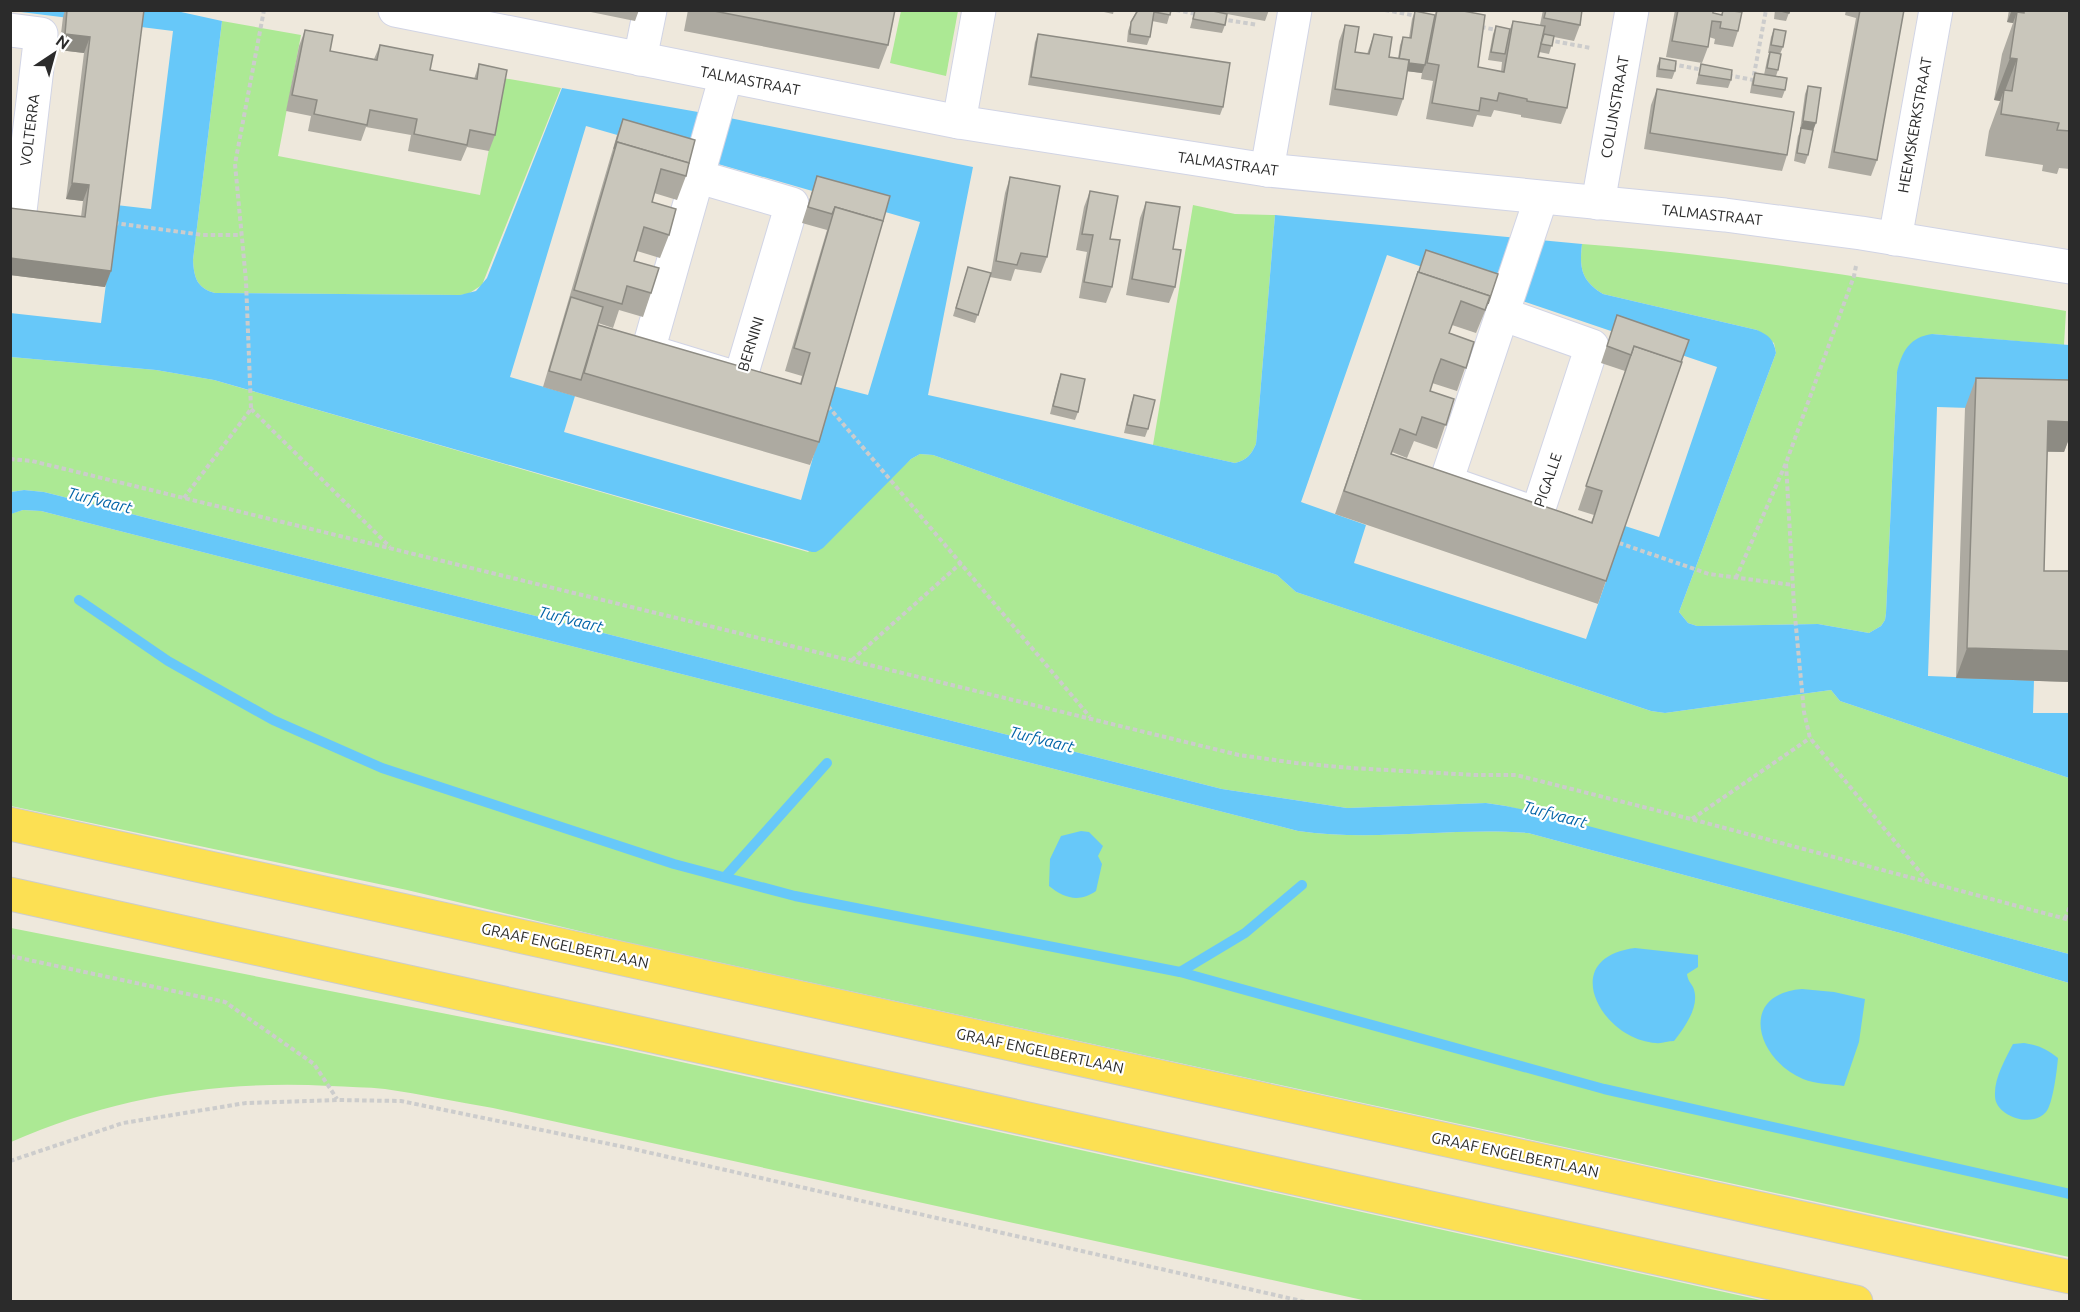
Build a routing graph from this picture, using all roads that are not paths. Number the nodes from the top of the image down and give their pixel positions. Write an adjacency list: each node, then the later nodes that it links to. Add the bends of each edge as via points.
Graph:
1 (394, 10): 8 (street, TALMASTRAAT)
2 (650, 10): 8 (street)
3 (979, 10): 10 (street)
4 (1632, 10): 14 (street, COLIJNSTRAAT)
5 (1936, 10): 16 (street, HEEMSKERKSTRAAT)
6 (1293, 21): 12 (street)
7 (10, 30): 15 (street, VOLTERRA, via 41,34 20,210)
8 (640, 59): 9 (street, TALMASTRAAT)
9 (726, 76): 10 (street, TALMASTRAAT); 11 (street, BERNINI)
10 (959, 122): 12 (street, TALMASTRAAT)
11 (701, 168): 11 (street, BERNINI, via 648,351 741,379 792,204)
12 (1267, 170): 13 (street, TALMASTRAAT)
13 (1541, 198): 14 (street, TALMASTRAAT); 18 (street, PIGALLE)
14 (1599, 203): 16 (street, TALMASTRAAT, via 1725,215)
15 (10, 209)
16 (1895, 239): 17 (street, TALMASTRAAT)
17 (2070, 267)
18 (1505, 305): 18 (street, PIGALLE, via 1446,482 1537,514 1592,346)
19 (10, 824): 21 (main road, GRAAF ENGELBERTLAAN)
20 (10, 894): 22 (main road)
21 (2070, 1277)
22 (1856, 1302)

